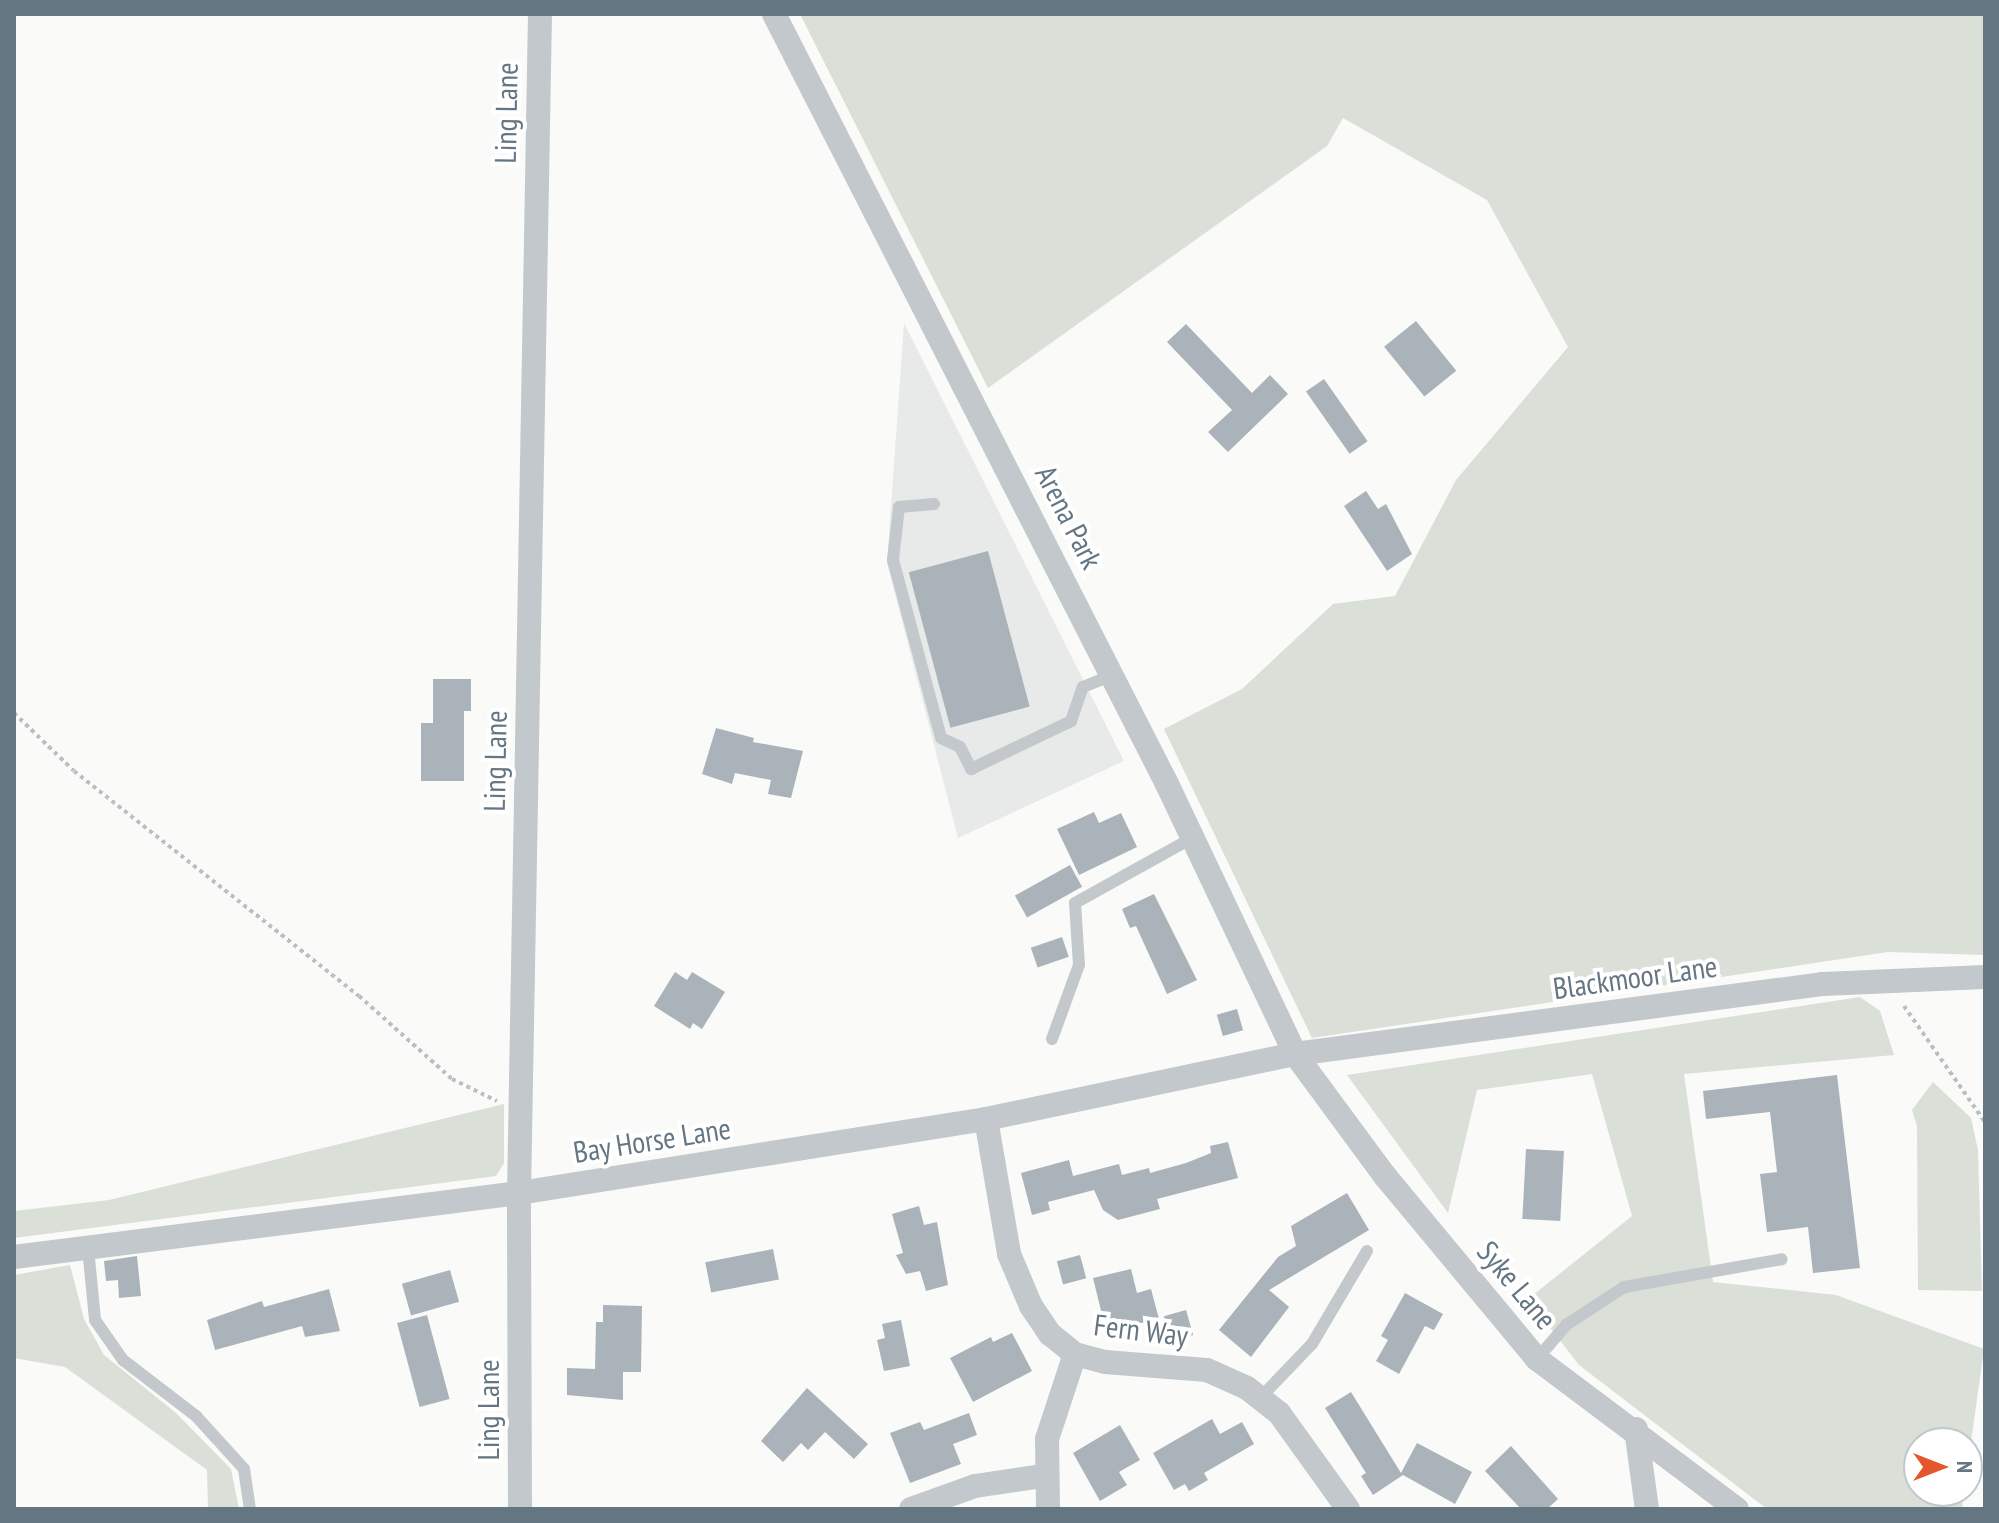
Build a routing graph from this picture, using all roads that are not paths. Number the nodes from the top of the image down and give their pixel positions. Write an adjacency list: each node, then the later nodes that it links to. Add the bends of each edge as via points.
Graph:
1 (540, 14): 10 (street, Ling Lane)
2 (774, 14): 4 (street, Arena Park)
3 (934, 504): 4 (lane, via 899,507 893,560 941,738 960,747 971,769 1071,721 1083,687)
4 (1112, 675): 5 (street, Arena Park)
5 (1194, 837): 7 (lane, via 1075,903 1079,965); 8 (street, Arena Park)
6 (1985, 977): 8 (street, Blackmoor Lane, via 1884,978)
7 (1052, 1039)
8 (1295, 1054): 9 (street, Bay Horse Lane); 16 (street, Syke Lane, via 1385,1176)
9 (986, 1119): 10 (street, Bay Horse Lane); 15 (street, Fern Way, via 1009,1254 1031,1306 1050,1334)
10 (519, 1193): 11 (street, Bay Horse Lane); 21 (street, Ling Lane)
11 (88, 1248): 13 (street, Bay Horse Lane); 20 (lane, via 95,1320 123,1360 196,1416 244,1469)
12 (1367, 1251): 17 (lane, via 1312,1344)
13 (14, 1257)
14 (1782, 1259): 16 (lane, via 1624,1287 1566,1325)
15 (1075, 1354): 17 (street, Fern Way, via 1105,1362 1207,1370); 19 (street, via 1057,1400)
16 (1537, 1359): 18 (street, Syke Lane)
17 (1260, 1398): 24 (street, Fern Way, via 1307,1448)
18 (1636, 1429): 25 (street); 26 (street, Syke Lane)
19 (1043, 1476): 22 (street, via 990,1482); 23 (street)
20 (250, 1509)
21 (520, 1509)
22 (911, 1509)
23 (1048, 1509)
24 (1348, 1509)
25 (1647, 1509)
26 (1737, 1509)

